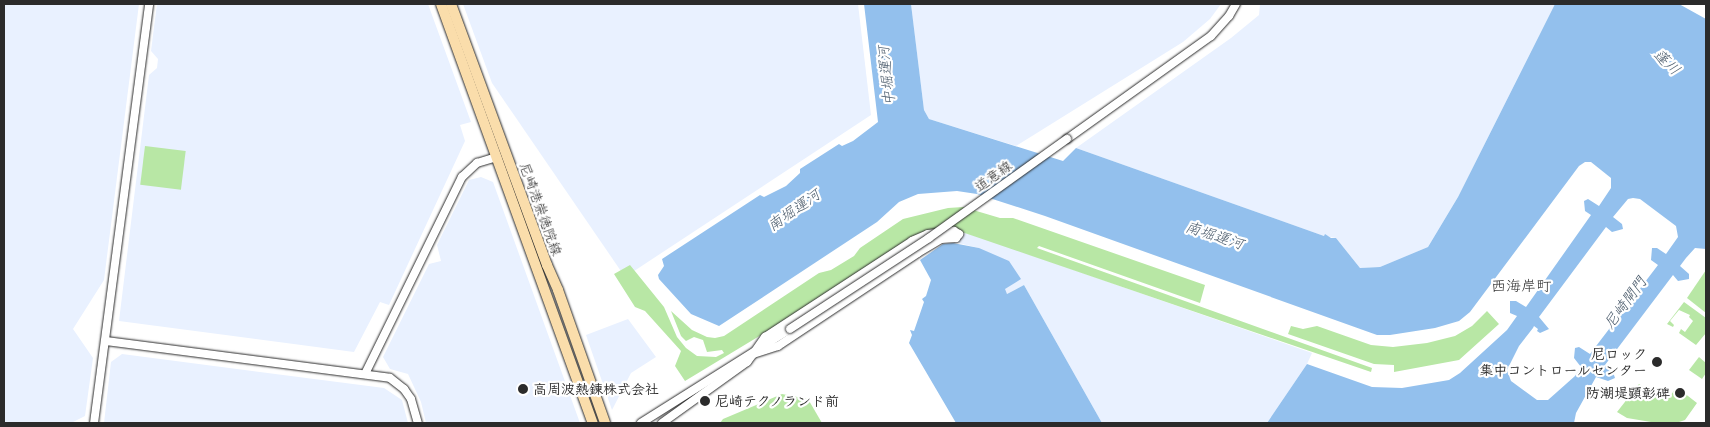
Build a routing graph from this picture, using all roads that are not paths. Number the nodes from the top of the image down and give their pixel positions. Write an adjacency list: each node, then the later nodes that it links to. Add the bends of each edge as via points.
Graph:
1 (148, 4): 6 (street)
2 (441, 4): 5 (main road, 尼崎港崇徳院線)
3 (451, 4): 12 (main road, 尼崎港崇徳院線)
4 (1236, 4): 7 (street, 道意線, bridge, via 1211,36 929,238)
5 (497, 157): 8 (street, via 477,163 462,177); 11 (main road, 尼崎港崇徳院線)
6 (106, 341): 8 (street); 9 (street)
7 (752, 354): 7 (street, via 765,337 912,241 928,234 954,231 959,234 956,238 941,239 926,248 778,346); 13 (street, 道意線); 14 (street, 道意線, via 734,372)
8 (365, 374): 10 (street, via 398,382 411,400)
9 (94, 423)
10 (418, 423)
11 (593, 423)
12 (604, 423)
13 (641, 423)
14 (662, 423)

